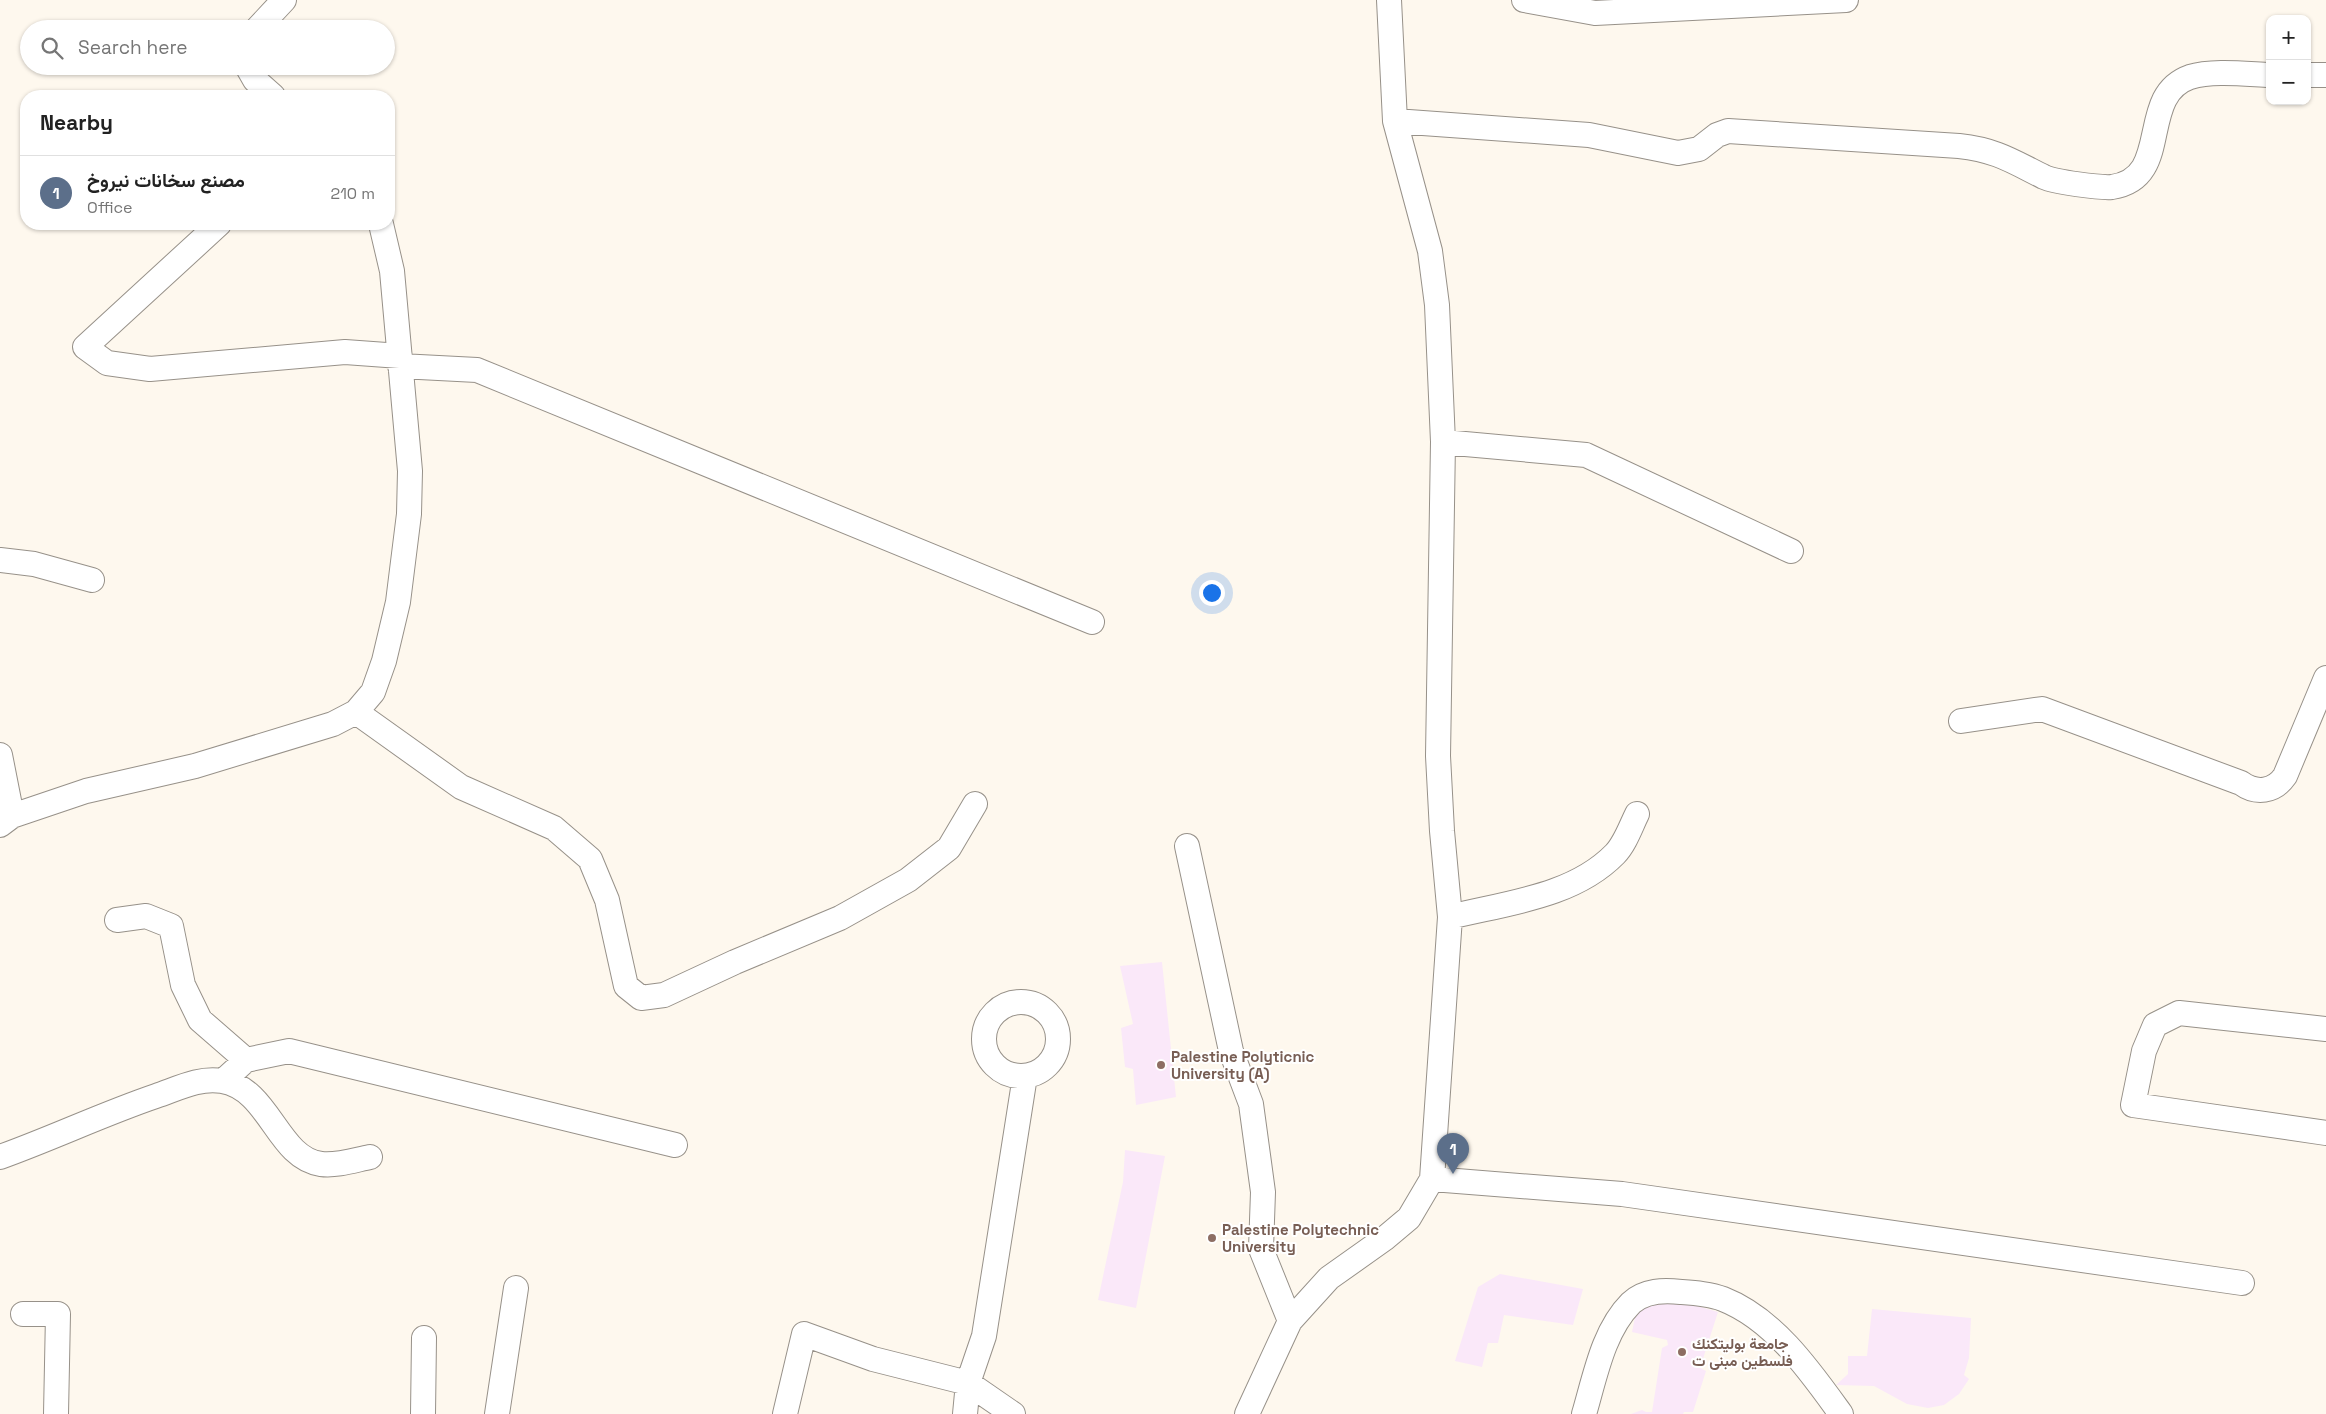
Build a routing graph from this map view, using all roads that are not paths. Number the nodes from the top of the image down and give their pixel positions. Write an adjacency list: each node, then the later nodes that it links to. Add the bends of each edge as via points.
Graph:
1 (284, 0): 5 (street)
2 (1389, 0): 11 (street)
3 (1524, 0): 4 (street, via 1595,13)
4 (1846, 0)
5 (265, 20)
6 (2266, 74): 11 (street, via 2206,74 2180,82 2163,101 2151,154 2143,168 2123,184 2106,187 2046,178 1994,152 1959,146 1728,131 1699,149 1678,153 1589,135)
7 (252, 75): 10 (street)
8 (2311, 75): 9 (street)
9 (2326, 75)
10 (266, 90)
11 (1395, 121): 15 (street, via 1430,251 1437,305)
12 (212, 230): 14 (street, via 85,347 107,363 150,369 345,352)
13 (382, 230): 14 (street, via 392,271)
14 (400, 361): 19 (street, via 477,370); 21 (street, via 410,471 409,514 398,602 373,692)
15 (1444, 442): 16 (street, via 1586,454); 28 (street, via 1438,756)
16 (1791, 550)
17 (0, 560): 18 (street, via 34,564)
18 (92, 580)
19 (1092, 622)
20 (2326, 678): 22 (street, via 2285,776 2275,786 2261,791 2042,708)
21 (356, 712): 24 (street, via 461,787 554,828 590,859 607,900 626,986 641,998 664,996 840,918 908,880 949,848); 26 (street, via 333,724 292,737 195,766 86,791)
22 (1961, 721)
23 (0, 755): 26 (street)
24 (975, 804)
25 (1638, 814): 28 (street, via 1616,853 1591,874 1559,890)
26 (6, 820)
27 (1187, 846): 42 (street, via 1231,1051 1251,1104 1263,1192 1261,1249)
28 (1450, 917): 38 (street)
29 (117, 920): 31 (street, via 146,916 171,926 183,985 200,1020)
30 (2326, 1029): 34 (street, via 2179,1013 2155,1025 2144,1051 2133,1105)
31 (246, 1060): 33 (street); 35 (street, via 289,1051)
32 (1025, 1076): 44 (street, via 984,1336)
33 (223, 1081): 36 (street, via 192,1084 132,1104); 37 (street, via 254,1099 291,1146 311,1161 332,1164)
34 (2326, 1133)
35 (675, 1145)
36 (0, 1157)
37 (370, 1157)
38 (1432, 1179): 39 (street, via 1622,1194); 42 (street, via 1409,1218 1329,1278)
39 (2242, 1283)
40 (516, 1288): 47 (street)
41 (23, 1314): 45 (street, via 58,1314)
42 (1290, 1321): 51 (street)
43 (424, 1338): 46 (street)
44 (968, 1383): 48 (street, via 873,1359 804,1334); 49 (street); 50 (street)
45 (56, 1414)
46 (423, 1414)
47 (497, 1414)
48 (785, 1414)
49 (965, 1414)
50 (1013, 1414)
51 (1247, 1414)
52 (1584, 1414): 53 (street, via 1598,1366 1620,1317 1633,1301 1663,1289 1722,1298 1763,1322 1820,1384)
53 (1841, 1414)

